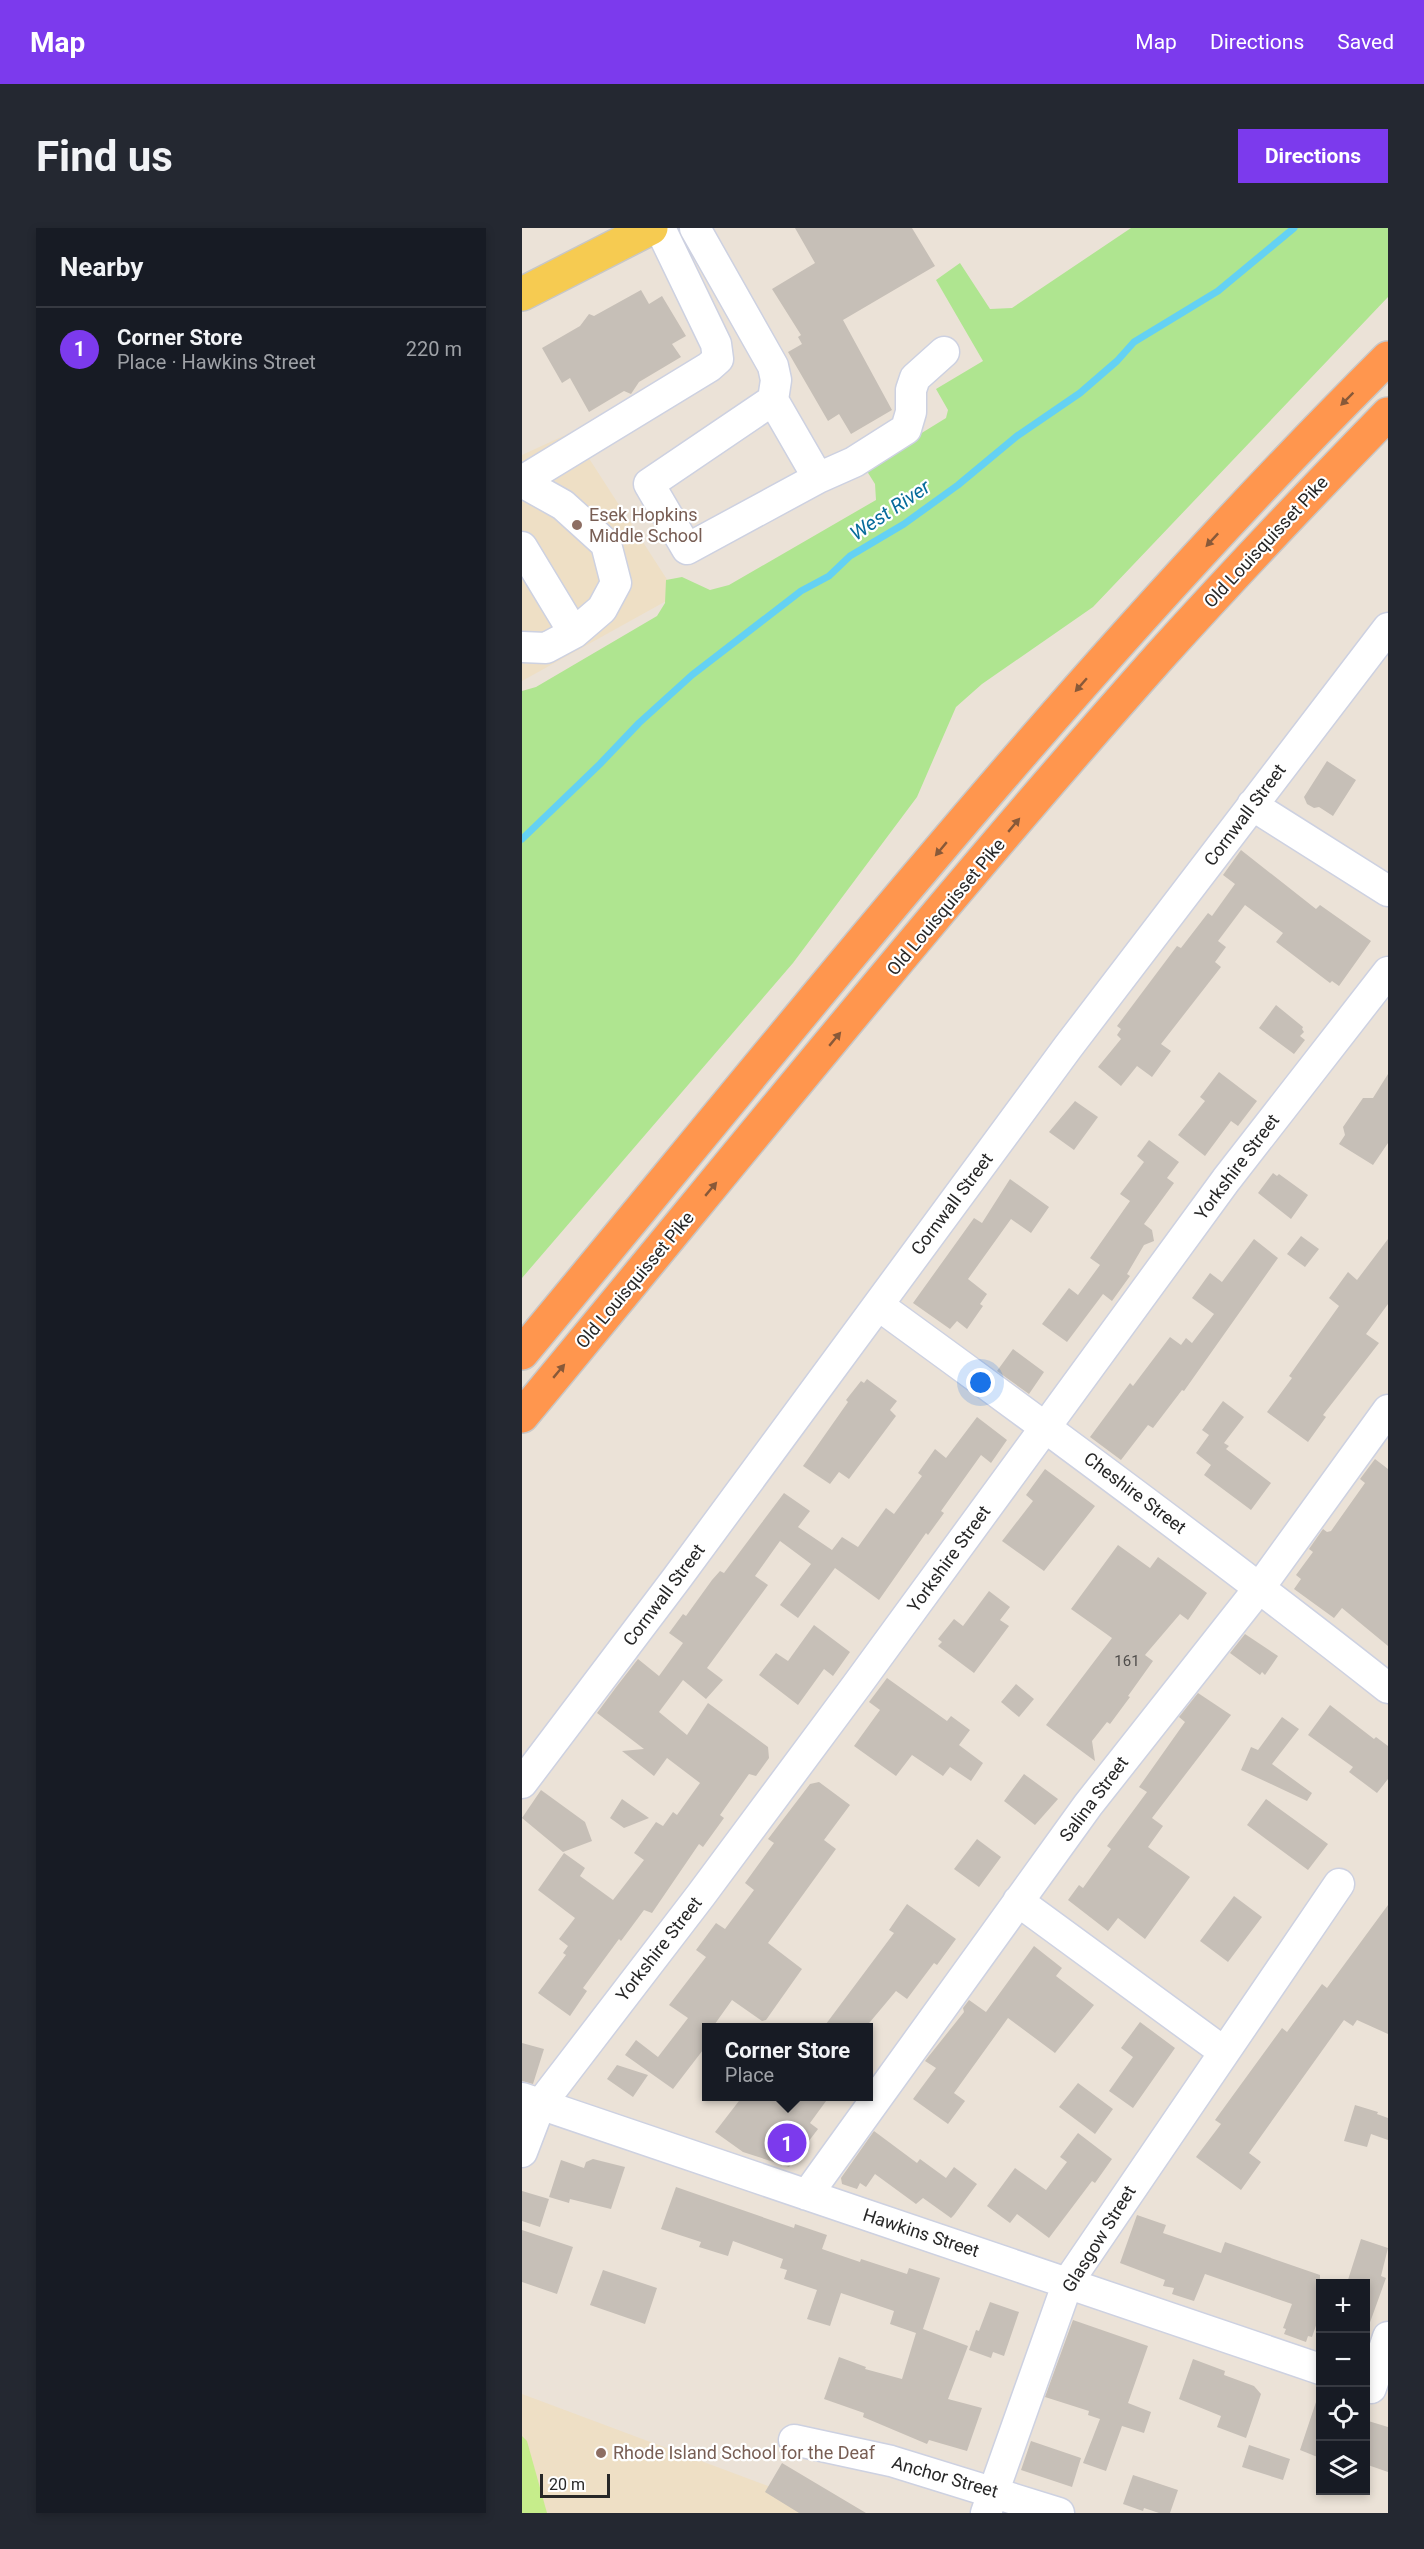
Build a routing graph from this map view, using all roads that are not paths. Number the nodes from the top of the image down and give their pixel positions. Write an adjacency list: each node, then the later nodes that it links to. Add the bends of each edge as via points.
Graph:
1 (651, 228): 4 (main road)
2 (660, 228): 10 (street, via 716,344 718,359)
3 (695, 228): 7 (street, via 773,366)
4 (522, 294)
5 (944, 352): 9 (street, via 915,378 906,429 854,462)
6 (1388, 358): 19 (highway, one-way to 19, via 1259,490 1080,686)
7 (773, 400): 9 (street); 9 (street, via 649,484 687,549)
8 (1388, 414): 21 (highway, Old Louisquisset Pike, one-way to 8, via 1099,725 1219,591)
9 (818, 478)
10 (522, 482): 13 (street, via 563,505 606,544 616,583 602,609)
11 (522, 548): 13 (street)
12 (1388, 628): 15 (street, Cornwall Street)
13 (574, 633): 14 (street, via 546,648)
14 (522, 647)
15 (1252, 805): 16 (street); 18 (street, Cornwall Street)
16 (1388, 891)
17 (1388, 972): 22 (street, Yorkshire Street, via 1226,1180)
18 (878, 1305): 22 (street, Cheshire Street); 25 (street, Cornwall Street)
19 (522, 1353)
20 (1388, 1410): 23 (street, Salina Street)
21 (522, 1416)
22 (1045, 1426): 23 (street, Cheshire Street); 29 (street, Yorkshire Street, via 807,1752)
23 (1260, 1587): 24 (street, Cheshire Street); 27 (street, Salina Street, via 1088,1805)
24 (1388, 1688)
25 (522, 1783)
26 (1339, 1884): 28 (street, Glasgow Street)
27 (1018, 1901): 28 (street); 31 (street, Salina Street)
28 (1224, 2052): 32 (street, Glasgow Street)
29 (531, 2101): 30 (street, Yorkshire Street); 31 (street, Hawkins Street)
30 (522, 2152)
31 (807, 2195): 32 (street, Hawkins Street)
32 (1068, 2282): 34 (street, Hawkins Street); 37 (street, Glasgow Street)
33 (1388, 2337): 35 (street)
34 (1316, 2368)
35 (1375, 2389)
36 (794, 2440): 37 (street, Anchor Street, via 891,2461)
37 (990, 2502): 38 (street, Anchor Street)
38 (1059, 2513)

